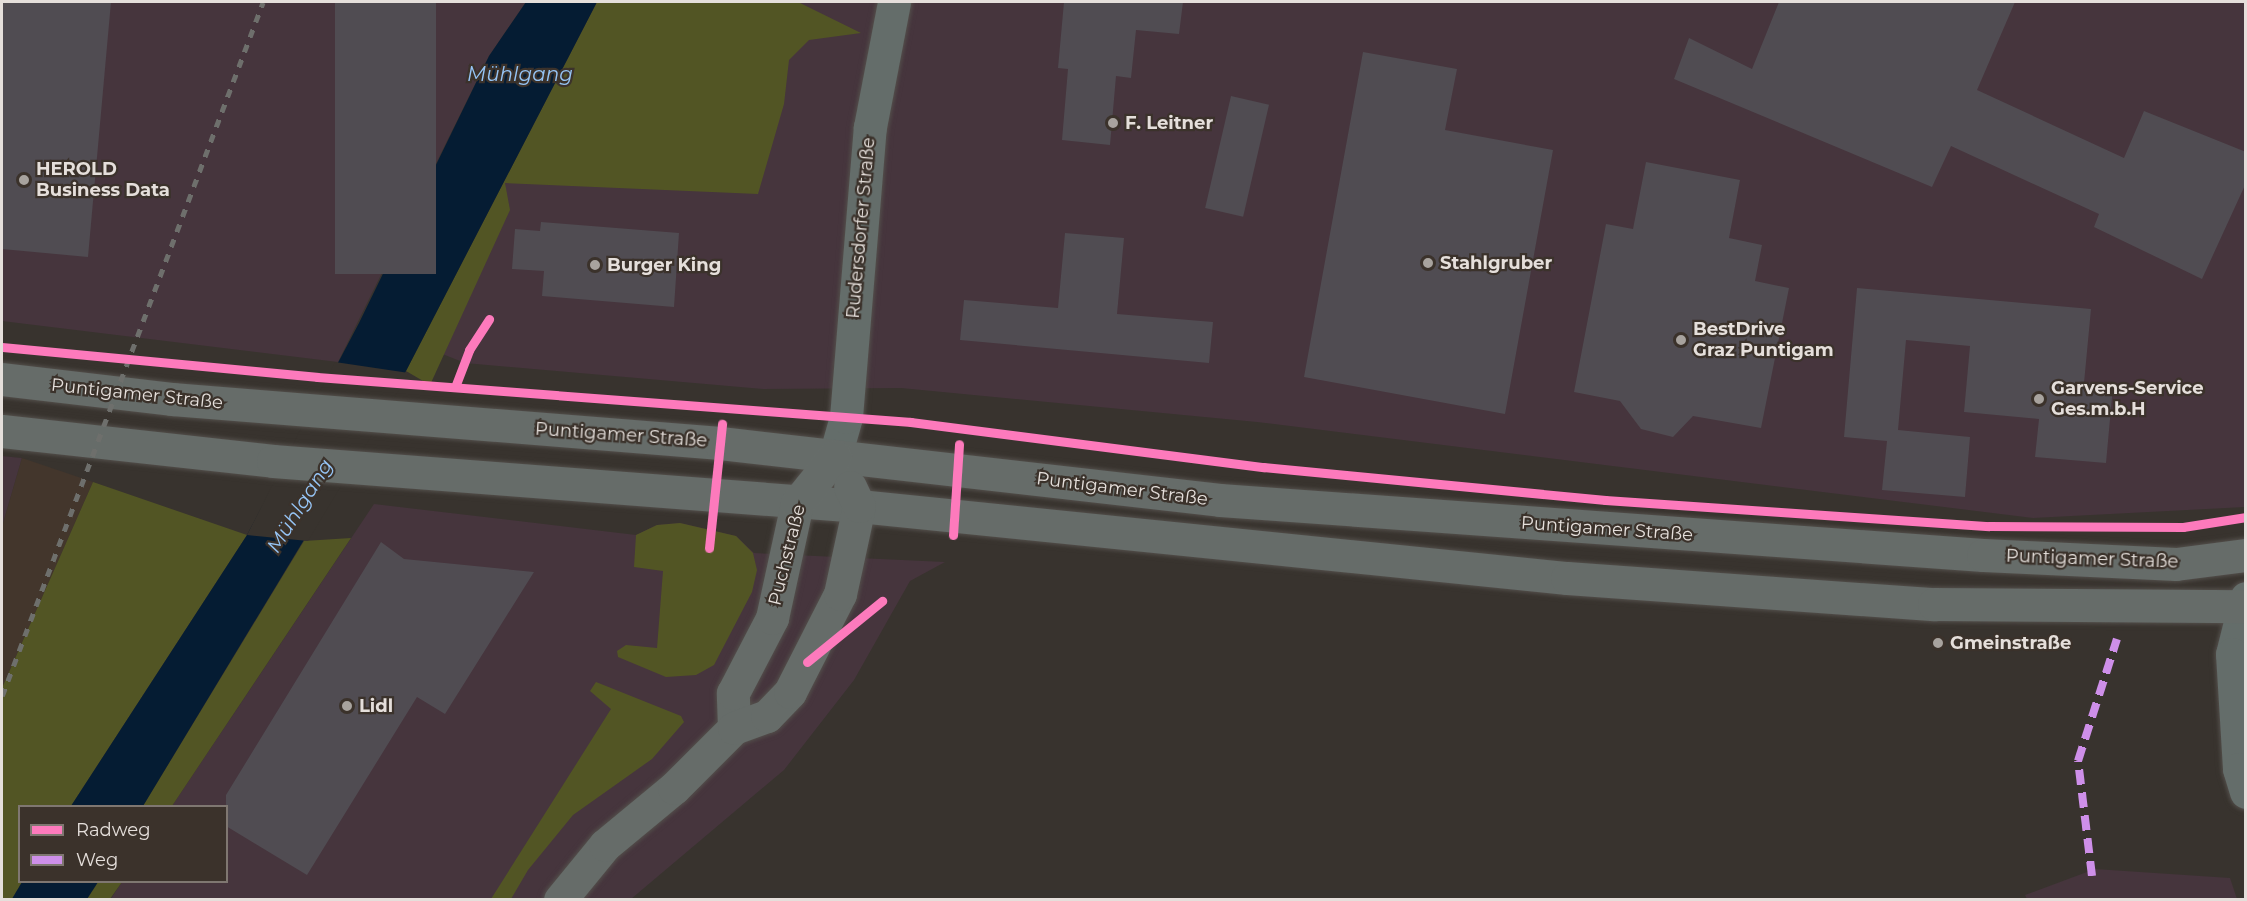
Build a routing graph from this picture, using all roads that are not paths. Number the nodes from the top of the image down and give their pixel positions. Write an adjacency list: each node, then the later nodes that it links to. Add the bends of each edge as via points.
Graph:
1 (894, 2): 4 (street, Rudersdorfer Straße, via 870,127 846,417)
2 (2, 379): 4 (main road, Puntigamer Straße, via 172,399)
3 (2, 431): 5 (main road, via 273,461)
4 (836, 456): 5 (main road, Puchstraße); 6 (main road); 7 (main road, Puntigamer Straße, via 1220,500 1570,528 2164,563)
5 (796, 503): 6 (main road); 9 (main road, Puchstraße, via 772,618 733,693)
6 (859, 506): 8 (main road, via 1567,578 1934,604); 9 (main road, via 835,610 807,662 790,692 767,716)
7 (2246, 555)
8 (2244, 603): 10 (street, via 2232,654 2240,769)
9 (734, 728): 11 (main road, via 674,788 605,844)
10 (2246, 792)
11 (560, 900)

